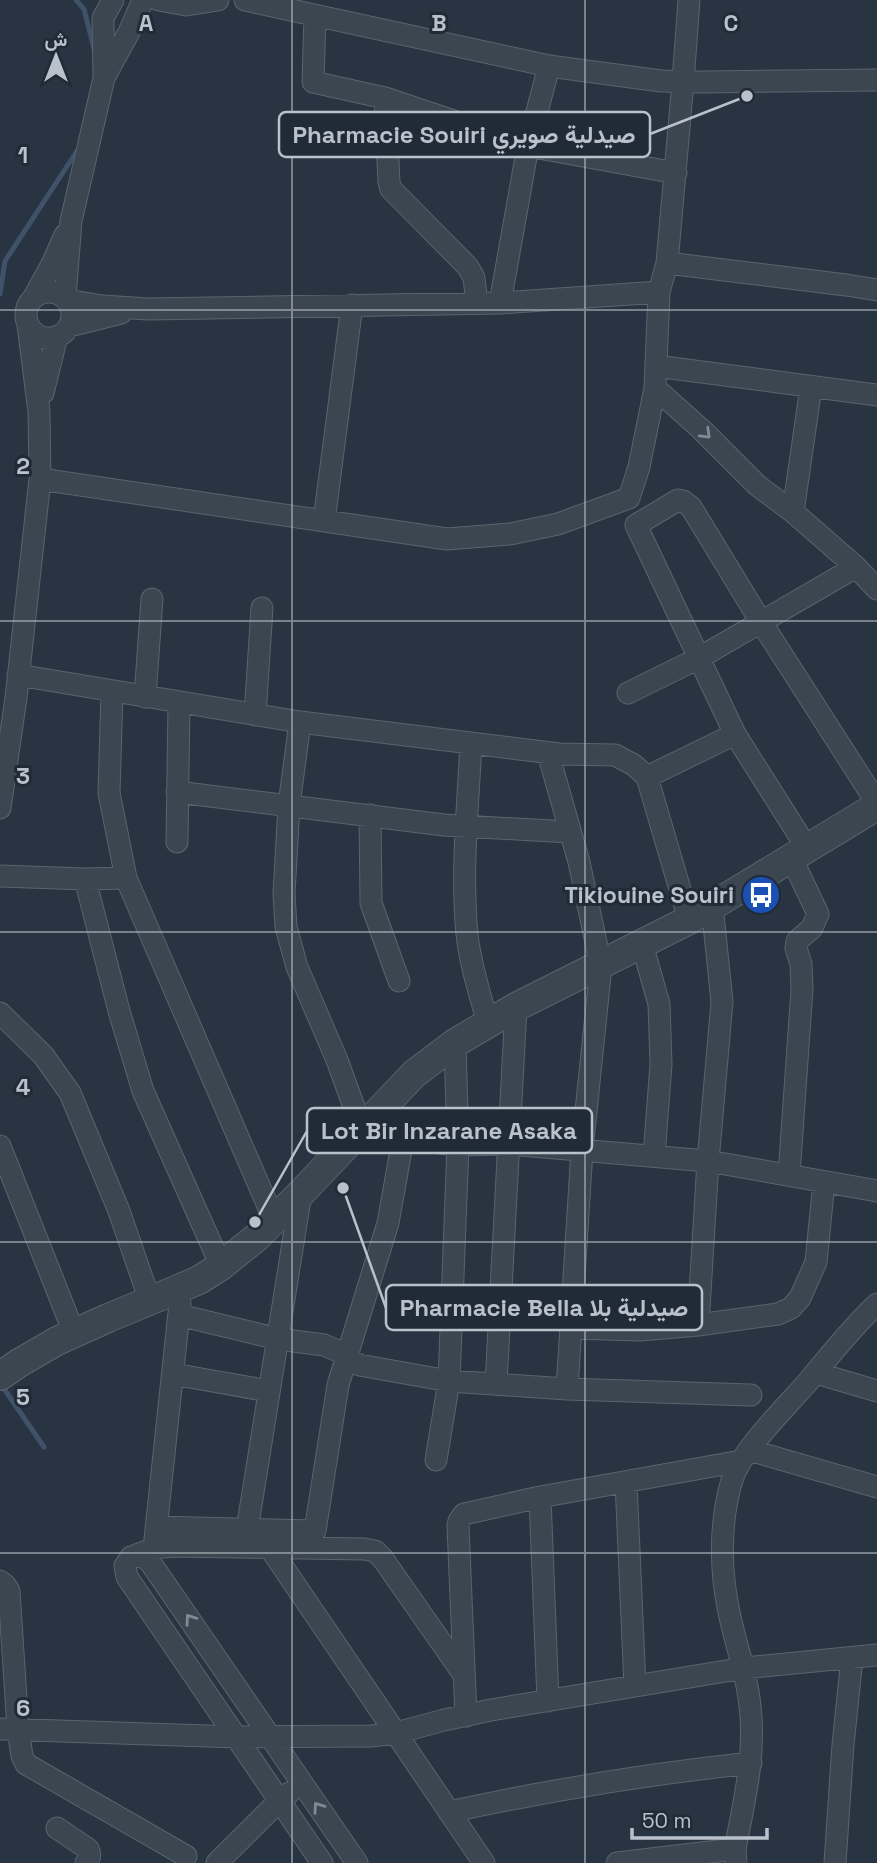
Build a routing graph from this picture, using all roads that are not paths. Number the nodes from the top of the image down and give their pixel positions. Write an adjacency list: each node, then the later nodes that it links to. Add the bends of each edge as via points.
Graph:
1 (113, 0): 9 (street, via 103,18)
2 (143, 0): 9 (street)
3 (159, 0): 4 (street, via 186,5)
4 (218, 0)
5 (245, 0): 7 (street)
6 (689, 0): 11 (street)
7 (315, 16): 8 (street); 12 (street, via 313,82)
8 (549, 66): 11 (street); 13 (street)
9 (104, 78): 15 (street)
10 (877, 80): 11 (street)
11 (684, 82): 14 (street)
12 (385, 98): 13 (street); 21 (street, via 391,189 468,267)
13 (528, 146): 14 (street); 22 (street)
14 (676, 173): 16 (street)
15 (71, 221): 19 (street); 20 (street)
16 (667, 263): 17 (street); 18 (street)
17 (877, 290)
18 (659, 292): 22 (street); 27 (street)
19 (34, 297): 20 (street, via 49,292); 25 (street, via 26,310)
20 (66, 299): 24 (street); 26 (street, via 72,317)
21 (477, 303): 22 (street); 23 (street)
22 (500, 303)
23 (352, 305): 24 (street); 35 (street)
24 (148, 309): 26 (street)
25 (28, 325): 26 (street, via 49,338); 31 (street)
26 (63, 331): 31 (street)
27 (656, 366): 28 (street); 29 (street)
28 (811, 387): 30 (street); 34 (street)
29 (655, 388): 33 (street); 34 (street, one-way to 34, via 758,486)
30 (877, 395)
31 (39, 412): 32 (street)
32 (40, 479): 35 (street); 43 (street)
33 (629, 498): 35 (street, via 558,524 447,539); 36 (street)
34 (793, 512): 37 (street)
35 (324, 521)
36 (636, 524): 41 (street, via 677,500 684,501); 42 (street)
37 (856, 566): 38 (street); 41 (street)
38 (877, 589)
39 (152, 599): 46 (street)
40 (262, 608): 48 (street)
41 (761, 622): 42 (street); 56 (street)
42 (699, 658): 45 (street); 50 (street)
43 (18, 675): 44 (street); 57 (street)
44 (112, 691): 46 (street); 64 (street, via 109,793)
45 (628, 693)
46 (145, 697): 47 (street)
47 (179, 703): 48 (street); 54 (street)
48 (255, 715): 49 (street)
49 (300, 722): 51 (street); 55 (street)
50 (736, 734): 53 (street); 62 (street)
51 (471, 743): 52 (street); 59 (street)
52 (548, 752): 53 (street, via 615,755); 60 (street)
53 (647, 777): 66 (street)
54 (177, 792): 55 (street); 61 (street)
55 (289, 805): 58 (street); 74 (street, via 286,927 297,967)
56 (877, 805): 62 (street)
57 (0, 808)
58 (370, 816): 59 (street); 69 (street, via 372,903)
59 (467, 827): 60 (street); 72 (street, via 467,936)
60 (569, 832): 68 (street)
61 (177, 842)
62 (799, 853): 66 (street); 82 (street, via 818,914 796,948 802,964 802,989)
63 (0, 876): 65 (street)
64 (126, 878): 65 (street); 86 (street)
65 (85, 879): 87 (street, via 143,1091)
66 (700, 912): 67 (street); 81 (street, via 722,1002)
67 (642, 944): 68 (street); 80 (street, via 659,1004 661,1064)
68 (601, 966): 70 (street); 79 (street)
69 (399, 981)
70 (516, 1007): 72 (street); 76 (street)
71 (0, 1013): 88 (street, via 43,1055 70,1093)
72 (488, 1024): 73 (street)
73 (455, 1043): 74 (street, via 414,1074); 77 (street)
74 (362, 1129): 75 (street); 85 (street)
75 (403, 1139): 77 (street); 95 (street, via 388,1223)
76 (509, 1144): 77 (street); 79 (street); 100 (street)
77 (458, 1145): 99 (street)
78 (0, 1146): 93 (street)
79 (582, 1150): 80 (street); 92 (street)
80 (654, 1156): 81 (street)
81 (708, 1161): 82 (street); 91 (street)
82 (789, 1175): 83 (street)
83 (824, 1182): 84 (street); 91 (street, via 816,1262 800,1298 778,1314)
84 (877, 1191)
85 (301, 1193): 86 (street); 94 (street)
86 (274, 1220): 87 (street)
87 (221, 1266): 89 (street)
88 (150, 1301): 89 (street); 93 (street)
89 (180, 1301): 94 (street); 98 (street)
90 (876, 1305): 97 (street)
91 (698, 1325): 92 (street, via 640,1330)
92 (570, 1328): 101 (street)
93 (74, 1333): 96 (street)
94 (278, 1339): 95 (street, via 324,1345); 102 (street)
95 (346, 1358): 99 (street, via 359,1365); 110 (street, via 315,1531)
96 (9, 1369)
97 (816, 1373): 103 (street); 105 (street)
98 (173, 1374): 102 (street); 111 (street)
99 (449, 1381): 100 (street); 106 (street)
100 (496, 1384): 101 (street)
101 (567, 1389): 104 (street)
102 (269, 1391): 110 (street)
103 (877, 1391)
104 (751, 1395)
105 (745, 1456): 107 (street); 108 (street); 116 (street, via 732,1479 723,1542 728,1608)
106 (436, 1460)
107 (626, 1482): 109 (street); 118 (street)
108 (877, 1488)
109 (540, 1497): 117 (street, via 468,1512 458,1521); 119 (street)
110 (247, 1530): 111 (street)
111 (149, 1544): 112 (street); 123 (street, via 127,1561 127,1577); 124 (street, one-way to 111, via 147,1558)
112 (270, 1548): 117 (street, via 369,1549 379,1554); 122 (street)
113 (0, 1581): 121 (street, via 9,1591)
114 (877, 1655): 115 (street)
115 (852, 1658): 116 (street); 138 (street)
116 (744, 1668): 118 (street); 125 (street, via 750,1698)
117 (464, 1675): 120 (street)
118 (635, 1686): 119 (street)
119 (548, 1701): 120 (street)
120 (466, 1716): 122 (street)
121 (9, 1729): 123 (street); 130 (street, via 26,1764)
122 (396, 1732): 124 (street, via 371,1737); 128 (street)
123 (237, 1737): 124 (street); 127 (street)
124 (271, 1737): 126 (street)
125 (751, 1763): 128 (street, via 599,1782); 131 (street)
126 (302, 1783): 127 (street); 135 (street, one-way to 126)
127 (279, 1801): 133 (street); 134 (street)
128 (449, 1812): 136 (street)
129 (57, 1828): 132 (street, via 88,1849)
130 (186, 1856)
131 (735, 1856): 137 (street)
132 (86, 1863)
133 (217, 1863)
134 (322, 1863)
135 (357, 1863)
136 (484, 1863)
137 (617, 1863)
138 (835, 1863)

